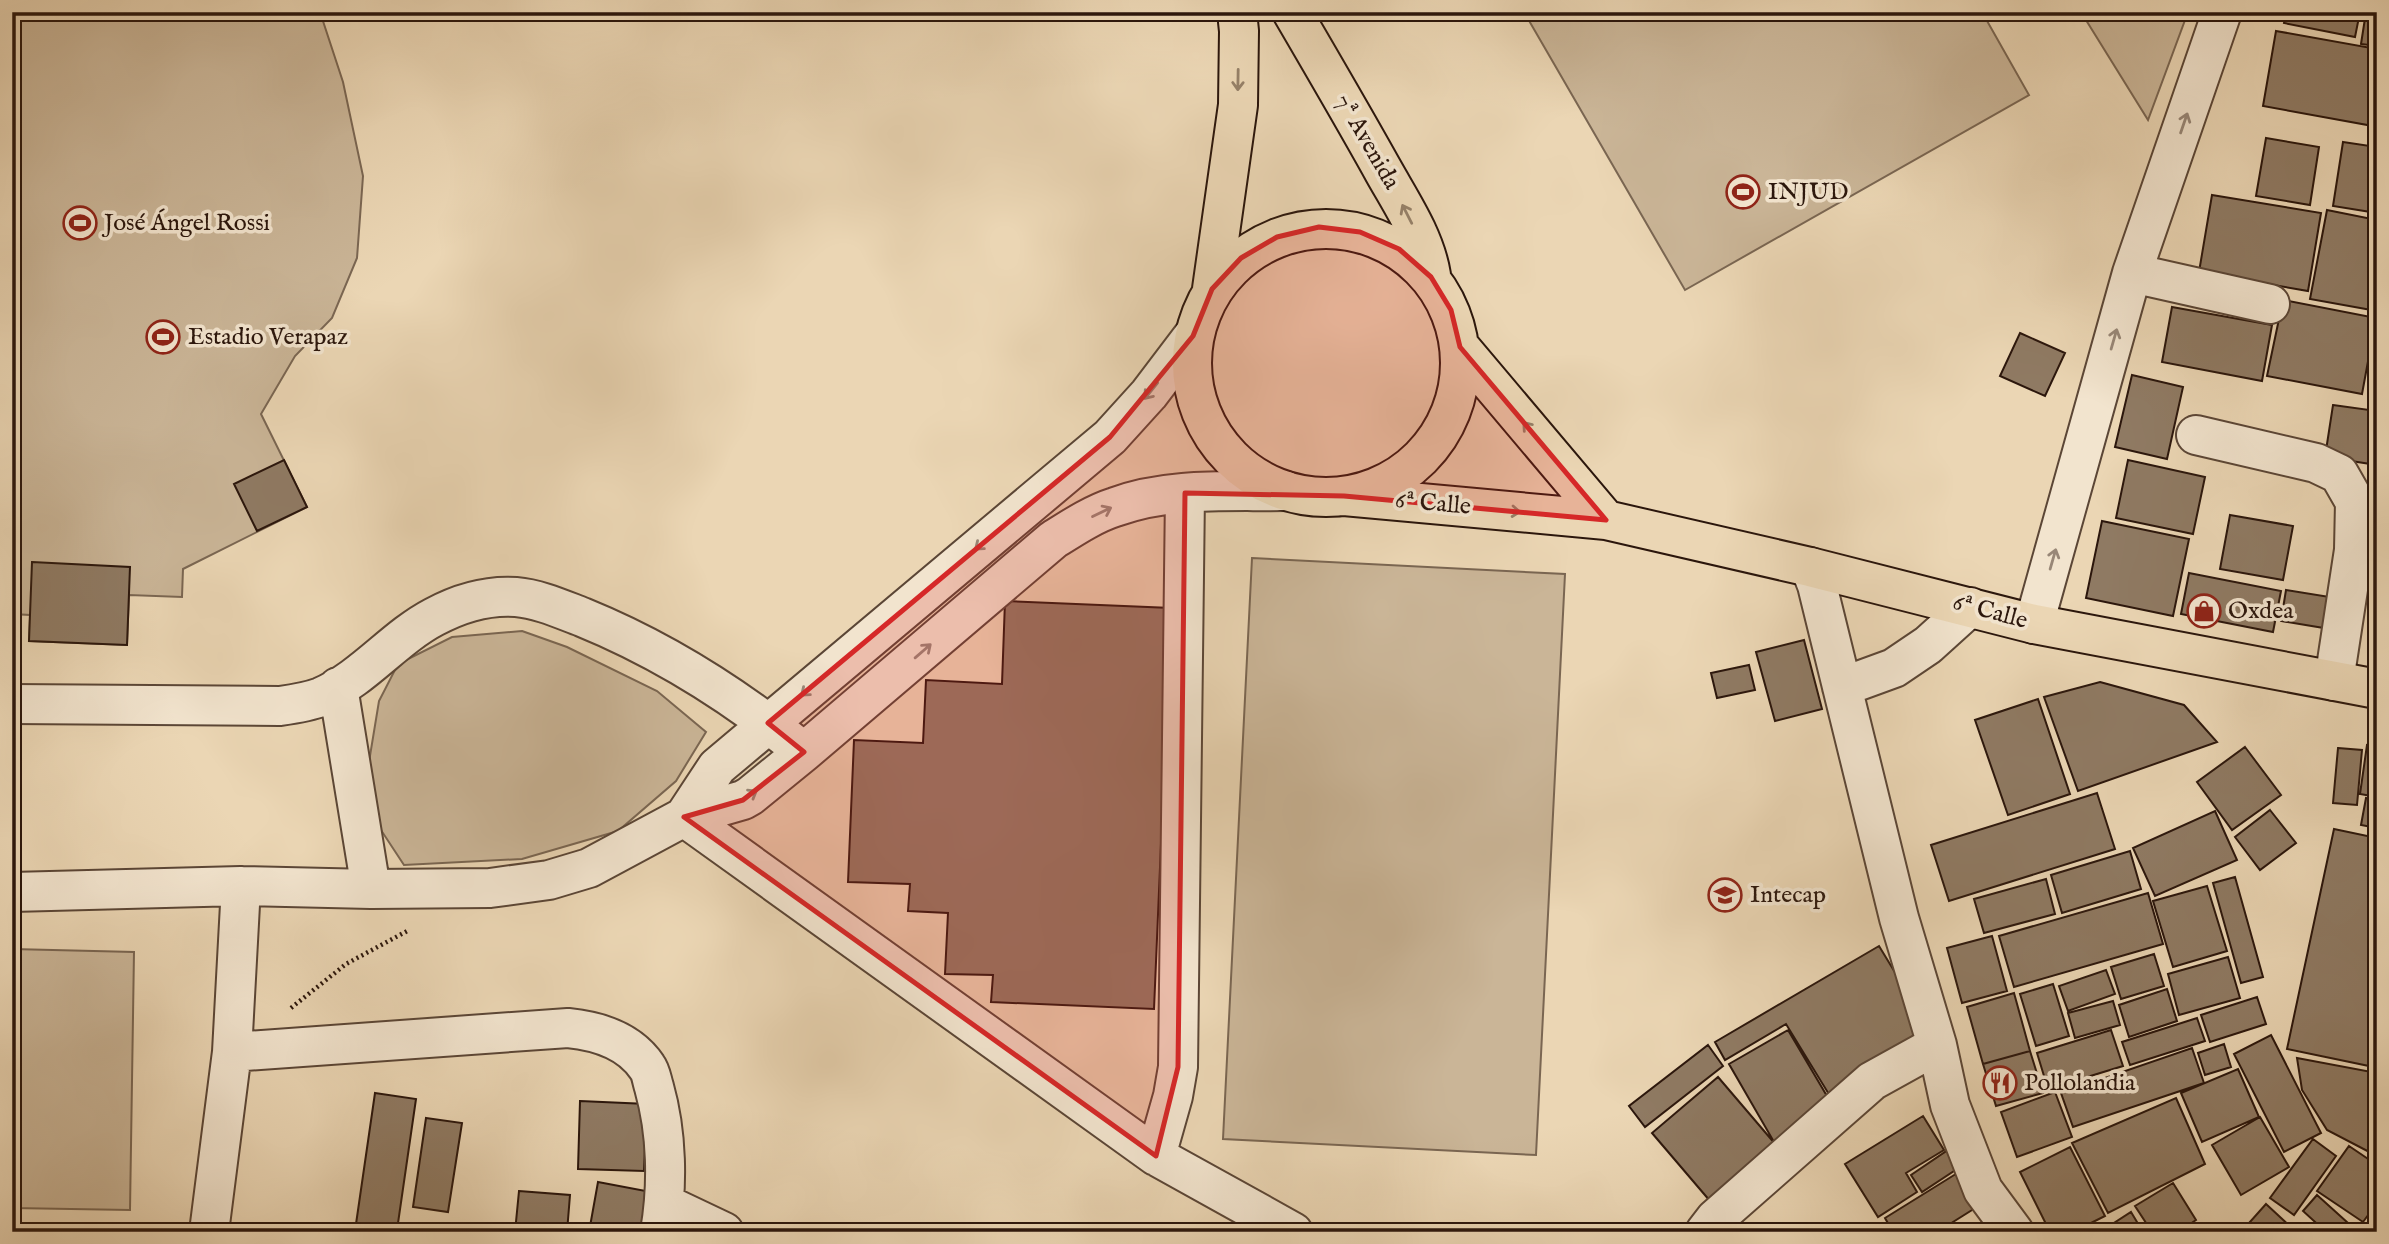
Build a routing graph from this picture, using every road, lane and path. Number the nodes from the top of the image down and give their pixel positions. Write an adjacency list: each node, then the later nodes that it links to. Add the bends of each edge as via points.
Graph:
1 (1237, 12): 6 (main road, one-way to 6, via 1238,106)
2 (1292, 12): 5 (main road, 7ª Avenida, one-way to 2, via 1423,247 1400,200)
3 (2222, 12): 4 (street, one-way to 3)
4 (2132, 273): 7 (street); 17 (street, one-way to 4)
5 (1431, 277): 6 (main road, via 1399,249 1360,232 1319,228 1277,237 1241,257); 9 (main road, via 1451,310)
6 (1212, 289): 8 (main road)
7 (2270, 304)
8 (1192, 336): 11 (main road, via 1191,376 1201,414 1221,448 1251,475); 23 (street, one-way to 23, via 1110,437)
9 (1460, 347): 13 (main road, via 1460,381 1451,415 1433,445 1408,469 1378,487); 14 (main road, one-way to 9)
10 (2196, 435): 18 (street, via 2316,463 2339,474 2354,502 2354,550)
11 (1286, 491): 12 (street); 13 (main road)
12 (1185, 493): 24 (street, one-way to 12, via 1053,540 1114,507); 32 (street, via 1178,1068)
13 (1344, 496): 14 (main road, 6ª Calle, one-way to 14)
14 (1606, 520): 15 (main road, 6ª Calle)
15 (1810, 566): 16 (main road, 6ª Calle); 20 (street)
16 (1970, 607): 17 (main road, 6ª Calle); 20 (street, via 1894,668)
17 (2034, 624): 18 (main road, 6ª Calle)
18 (2334, 681): 21 (main road, 6ª Calle)
19 (338, 687): 22 (street, via 307,701 280,706); 23 (street, via 432,618 488,597 518,597 613,630 678,662); 27 (street)
20 (1842, 687): 30 (street, via 1899,918)
21 (2377, 690)
22 (12, 704)
23 (768, 723): 24 (street); 25 (street, via 717,767)
24 (804, 752): 25 (street, one-way to 24, via 743,800)
25 (684, 817): 27 (street, via 589,868 549,880 490,888); 32 (street)
26 (241, 886): 27 (street); 28 (street); 31 (street)
27 (371, 889)
28 (12, 892)
29 (418, 925): 31 (path, via 346,964 272,1023)
30 (1937, 1045): 37 (street, via 1872,1081); 38 (street, via 1950,1105 1983,1190)
31 (246, 1051): 33 (street, via 568,1028 610,1037 649,1068 665,1150); 34 (street)
32 (1156, 1156): 36 (street)
33 (663, 1218): 35 (street)
34 (211, 1231)
35 (724, 1232)
36 (1293, 1232)
37 (1705, 1232)
38 (2014, 1232)

